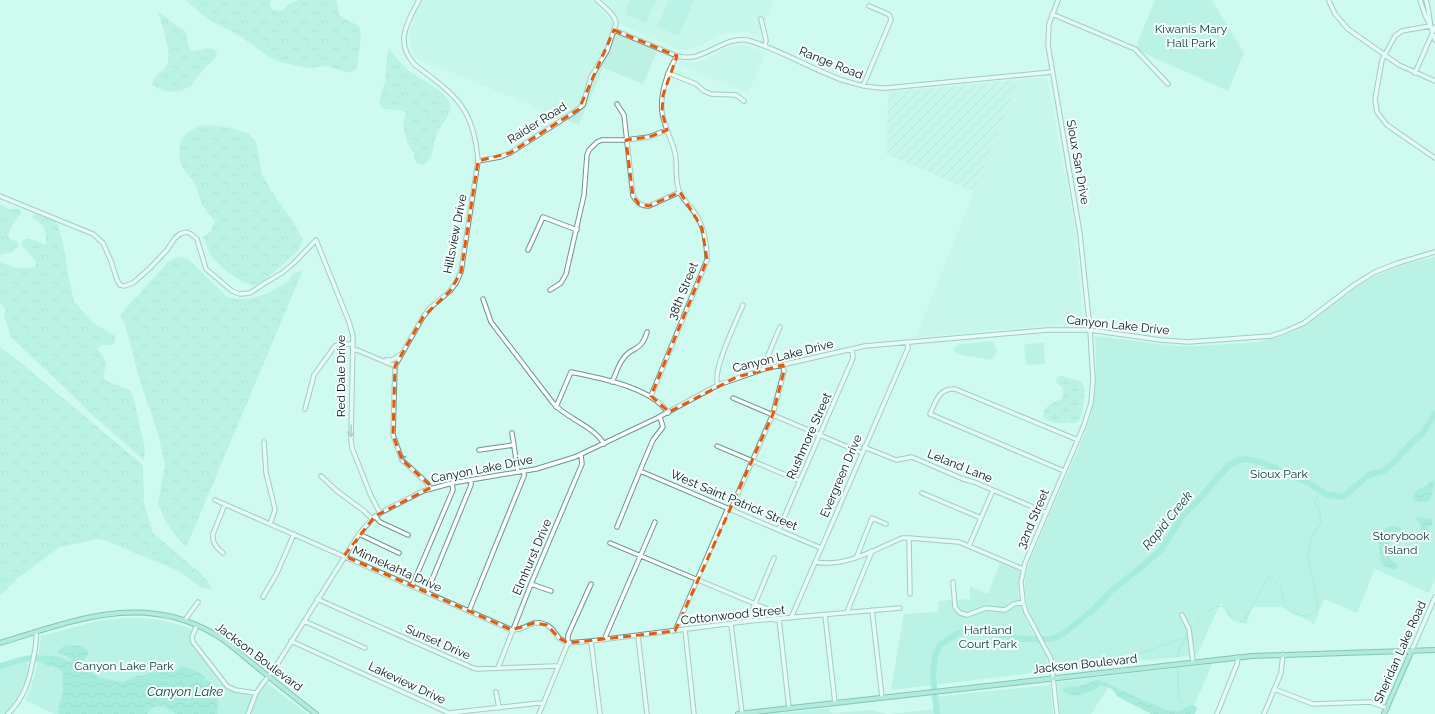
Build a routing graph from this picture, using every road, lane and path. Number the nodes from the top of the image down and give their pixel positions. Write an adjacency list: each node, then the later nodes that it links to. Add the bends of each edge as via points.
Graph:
1 (419, 0): 29 (street, Hillsview Drive, via 404,33 406,52 415,65 451,93 464,110 473,130)
2 (597, 0): 12 (street, via 615,19)
3 (1058, 0): 8 (street, Sioux San Drive)
4 (1420, 0): 10 (street)
5 (1426, 0): 10 (street)
6 (1329, 1): 17 (street, via 1343,25)
7 (869, 6): 23 (street, via 888,14 891,20)
8 (1052, 14): 18 (street, Sioux San Drive, via 1048,40); 22 (street, via 1135,48)
9 (761, 19): 15 (street)
10 (1430, 26): 13 (street); 17 (street, via 1397,33)
11 (1435, 27): 13 (street)
12 (614, 30): 16 (street, Range Road); 29 (street, Raider Road, via 607,51 591,77 583,105 579,109 510,153)
13 (1432, 33): 14 (street); 20 (street)
14 (1435, 40)
15 (765, 46): 16 (street, Range Road, via 747,40 736,40 698,56); 23 (street, Range Road, via 845,81)
16 (677, 56): 19 (street, 38th Street)
17 (1384, 56): 20 (street); 28 (street, via 1375,93 1377,112 1390,128)
18 (1052, 72): 23 (street, Range Road, via 887,88); 39 (street, Sioux San Drive, via 1080,234)
19 (668, 73): 24 (street, via 696,84 711,94 736,95); 26 (street, 38th Street, via 662,112)
20 (1415, 73): 21 (street)
21 (1435, 81)
22 (1168, 84)
23 (863, 86)
24 (744, 101)
25 (617, 104): 27 (street, via 624,115)
26 (667, 130): 27 (street, via 649,137); 30 (street, 38th Street, via 675,154)
27 (626, 140): 30 (street, via 633,196 636,201 649,206); 32 (street, via 602,140 589,150 584,195)
28 (1435, 158)
29 (478, 161): 45 (street, Hillsview Drive, via 461,272 450,291 423,317)
30 (680, 192): 52 (street, 38th Street, via 702,228 707,260)
31 (0, 196): 42 (street, Red Dale Drive, via 93,234 105,247 117,280 124,286 133,283 167,250 175,238 186,232 197,239 206,269 232,291 240,294 250,293 282,273 316,240 349,322)
32 (576, 230): 33 (street, via 543,217); 35 (street, via 564,279 558,287)
33 (528, 250)
34 (1435, 252): 39 (street, Canyon Lake Drive, via 1398,262 1377,271 1304,322 1275,335 1188,342)
35 (550, 290)
36 (484, 299): 54 (street, via 491,322)
37 (743, 305): 51 (street, via 716,375)
38 (780, 328): 49 (street)
39 (1090, 330): 41 (street, Canyon Lake Drive, via 1038,330); 61 (street, 32nd Street, via 1092,392)
40 (647, 332): 50 (street, via 639,348 623,358)
41 (907, 342): 43 (street, Canyon Lake Drive); 66 (street, Evergreen Drive, via 908,348)
42 (353, 344): 44 (street, Red Dale Drive); 55 (street, via 335,346 314,375)
43 (852, 349): 47 (street, Canyon Lake Drive); 60 (street, Rushmore Street, via 853,358)
44 (353, 350): 46 (street); 85 (street, Red Dale Drive, one-way to 85, via 352,448)
45 (404, 350): 46 (street, via 396,358); 48 (street, Hillsview Drive)
46 (385, 361): 48 (street)
47 (783, 365): 49 (street, Canyon Lake Drive); 57 (street, via 784,371)
48 (395, 366): 79 (street, Hillsview Drive, one-way to 48, via 427,482 402,460 393,435)
49 (764, 369): 51 (street, Canyon Lake Drive)
50 (612, 382): 52 (street); 54 (street, via 571,372)
51 (718, 385): 56 (street, Canyon Lake Drive)
52 (651, 396): 56 (street)
53 (733, 398): 57 (street)
54 (556, 407): 63 (street, via 598,436)
55 (306, 409)
56 (668, 413): 58 (street, Canyon Lake Drive)
57 (773, 414): 60 (street); 70 (street)
58 (660, 417): 63 (street, Canyon Lake Drive); 71 (street, via 663,427 653,440)
59 (512, 433): 64 (street)
60 (820, 436): 68 (street); 77 (street, Rushmore Street)
61 (1078, 440): 73 (street, 32nd Street); 73 (street, via 955,389 949,388 939,395 930,414)
62 (264, 442): 90 (street, via 266,473 275,510)
63 (604, 444): 69 (street, Canyon Lake Drive)
64 (513, 445): 67 (street); 74 (street)
65 (717, 446): 70 (street)
66 (864, 447): 68 (street, Evergreen Drive); 80 (street, Leland Lane, via 896,460 912,457)
67 (479, 450)
68 (862, 453): 100 (street, Evergreen Drive)
69 (581, 455): 72 (street, Canyon Lake Drive); 112 (street, Elmhurst Drive, via 582,464)
70 (752, 460): 77 (street); 84 (street)
71 (640, 470): 84 (street, West Saint Patrick Street); 92 (street)
72 (524, 471): 74 (street, Canyon Lake Drive); 126 (street)
73 (1064, 471): 86 (street, 32nd Street)
74 (518, 472): 76 (street, Canyon Lake Drive)
75 (321, 476): 87 (street)
76 (471, 480): 78 (street, Canyon Lake Drive); 116 (street)
77 (800, 481): 93 (street, Rushmore Street)
78 (452, 483): 79 (street, Canyon Lake Drive); 114 (street, via 453,490)
79 (430, 488): 85 (street, Canyon Lake Drive)
80 (993, 490): 86 (street, Leland Lane); 88 (street)
81 (922, 493): 88 (street)
82 (215, 500): 83 (street, Minnekahta Drive)
83 (225, 504): 90 (street, Minnekahta Drive); 103 (street, via 212,539)
84 (729, 509): 93 (street, West Saint Patrick Street); 110 (street)
85 (380, 512): 87 (street, Canyon Lake Drive)
86 (1047, 513): 109 (street, 32nd Street)
87 (373, 518): 95 (street, Canyon Lake Drive); 96 (street)
88 (980, 518): 99 (street)
89 (655, 522): 105 (street)
90 (270, 524): 94 (street, Minnekahta Drive)
91 (886, 524): 106 (street, via 872,518)
92 (617, 527)
93 (779, 529): 100 (street, West Saint Patrick Street)
94 (294, 534): 104 (street, Minnekahta Drive); 118 (street)
95 (359, 534): 102 (street); 104 (street, Canyon Lake Drive)
96 (408, 535)
97 (909, 538): 99 (street, via 959,542); 101 (street, via 902,538); 117 (street)
98 (610, 543): 105 (street)
99 (969, 546): 109 (street)
100 (821, 548): 108 (street, Evergreen Drive)
101 (872, 551): 106 (street); 128 (street)
102 (399, 552)
103 (223, 553)
104 (344, 556): 114 (street, Minnekahta Drive); 120 (street, Canyon Lake Drive)
105 (640, 556): 110 (street); 144 (street)
106 (857, 556): 108 (street, via 834,564)
107 (774, 558): 123 (street)
108 (815, 562): 132 (street, Evergreen Drive)
109 (1023, 569): 122 (street, 32nd Street)
110 (698, 580): 123 (street); 141 (street)
111 (953, 582): 122 (street, via 955,607 963,615 986,608 1005,610)
112 (531, 584): 115 (street); 139 (street, Elmhurst Drive)
113 (591, 584): 148 (street, via 568,636)
114 (412, 586): 116 (street, Minnekahta Drive)
115 (551, 591)
116 (427, 592): 126 (street, Minnekahta Drive)
117 (910, 594)
118 (263, 597)
119 (1435, 597): 127 (street, Sheridan Lake Road)
120 (317, 599): 134 (street, Canyon Lake Drive); 156 (street, Sunset Drive, via 473,668)
121 (198, 602): 133 (street)
122 (1023, 602): 158 (street, 32nd Street, via 1051,659)
123 (755, 604): 135 (street, via 772,611); 136 (street)
124 (900, 608): 125 (street, Cottonwood Street)
125 (872, 610): 128 (street, Cottonwood Street); 162 (street)
126 (468, 611): 139 (street, Minnekahta Drive)
127 (1429, 611): 129 (street); 150 (street, Sheridan Lake Road)
128 (847, 612): 130 (street, Cottonwood Street)
129 (1434, 613)
130 (825, 615): 132 (street, Cottonwood Street); 163 (street)
131 (1182, 615): 154 (street, via 1189,629)
132 (791, 618): 135 (street, Cottonwood Street)
133 (185, 620): 138 (main road, Jackson Boulevard); 142 (main road, Jackson Boulevard, via 151,613 118,612)
134 (304, 620): 145 (street, Canyon Lake Drive); 149 (street)
135 (777, 620): 136 (street, Cottonwood Street); 166 (street)
136 (750, 621): 137 (street, Cottonwood Street)
137 (731, 624): 140 (street, Cottonwood Street); 177 (street)
138 (197, 625): 157 (main road, Jackson Boulevard, via 216,635); 161 (street, via 192,637 193,642 225,683 235,690)
139 (512, 630): 148 (street, via 541,623); 156 (street, Elmhurst Drive)
140 (685, 630): 141 (street, Cottonwood Street); 175 (street)
141 (675, 631): 143 (street, Cottonwood Street)
142 (36, 632): 147 (main road, Jackson Boulevard); 169 (street, via 31,672 24,693)
143 (638, 636): 144 (street, Cottonwood Street); 174 (street)
144 (604, 640): 146 (street, Cottonwood Street)
145 (291, 641): 157 (street, Canyon Lake Drive); 165 (street, Lakeview Drive, via 449,713)
146 (591, 642): 148 (street, Cottonwood Street); 173 (street)
147 (0, 643)
148 (568, 643): 155 (street)
149 (365, 648)
150 (1412, 650): 151 (main road, Jackson Boulevard); 152 (main road, Jackson Boulevard); 167 (main road, Sheridan Lake Road)
151 (1435, 650)
152 (1283, 654): 153 (main road, Jackson Boulevard); 159 (street, via 1282,668)
153 (1238, 658): 154 (main road, Jackson Boulevard); 168 (street, via 1238,664)
154 (1193, 662): 158 (main road, Jackson Boulevard)
155 (558, 667): 156 (street, Sunset Drive); 164 (street)
156 (498, 668)
157 (269, 676): 161 (street, Canyon Lake Drive); 171 (main road, Jackson Boulevard)
158 (1054, 678): 162 (main road, Jackson Boulevard); 178 (street, 32nd Street)
159 (1274, 689): 167 (street, via 1313,704 1370,702); 179 (street)
160 (496, 692): 165 (street)
161 (256, 693): 170 (street, Canyon Lake Drive)
162 (882, 697): 163 (main road, Jackson Boulevard)
163 (835, 702): 166 (main road, Jackson Boulevard)
164 (543, 705): 165 (street, Lakeview Drive, via 540,703); 172 (street)
165 (499, 708)
166 (789, 708): 177 (main road, Jackson Boulevard)
167 (1387, 708): 180 (main road, Sheridan Lake Road)
168 (1218, 713)
169 (9, 714)
170 (248, 714)
171 (316, 714)
172 (539, 714)
173 (600, 714)
174 (647, 714)
175 (694, 714)
176 (738, 714): 177 (main road, Jackson Boulevard)
177 (742, 714)
178 (1057, 714)
179 (1264, 714)
180 (1384, 714)

